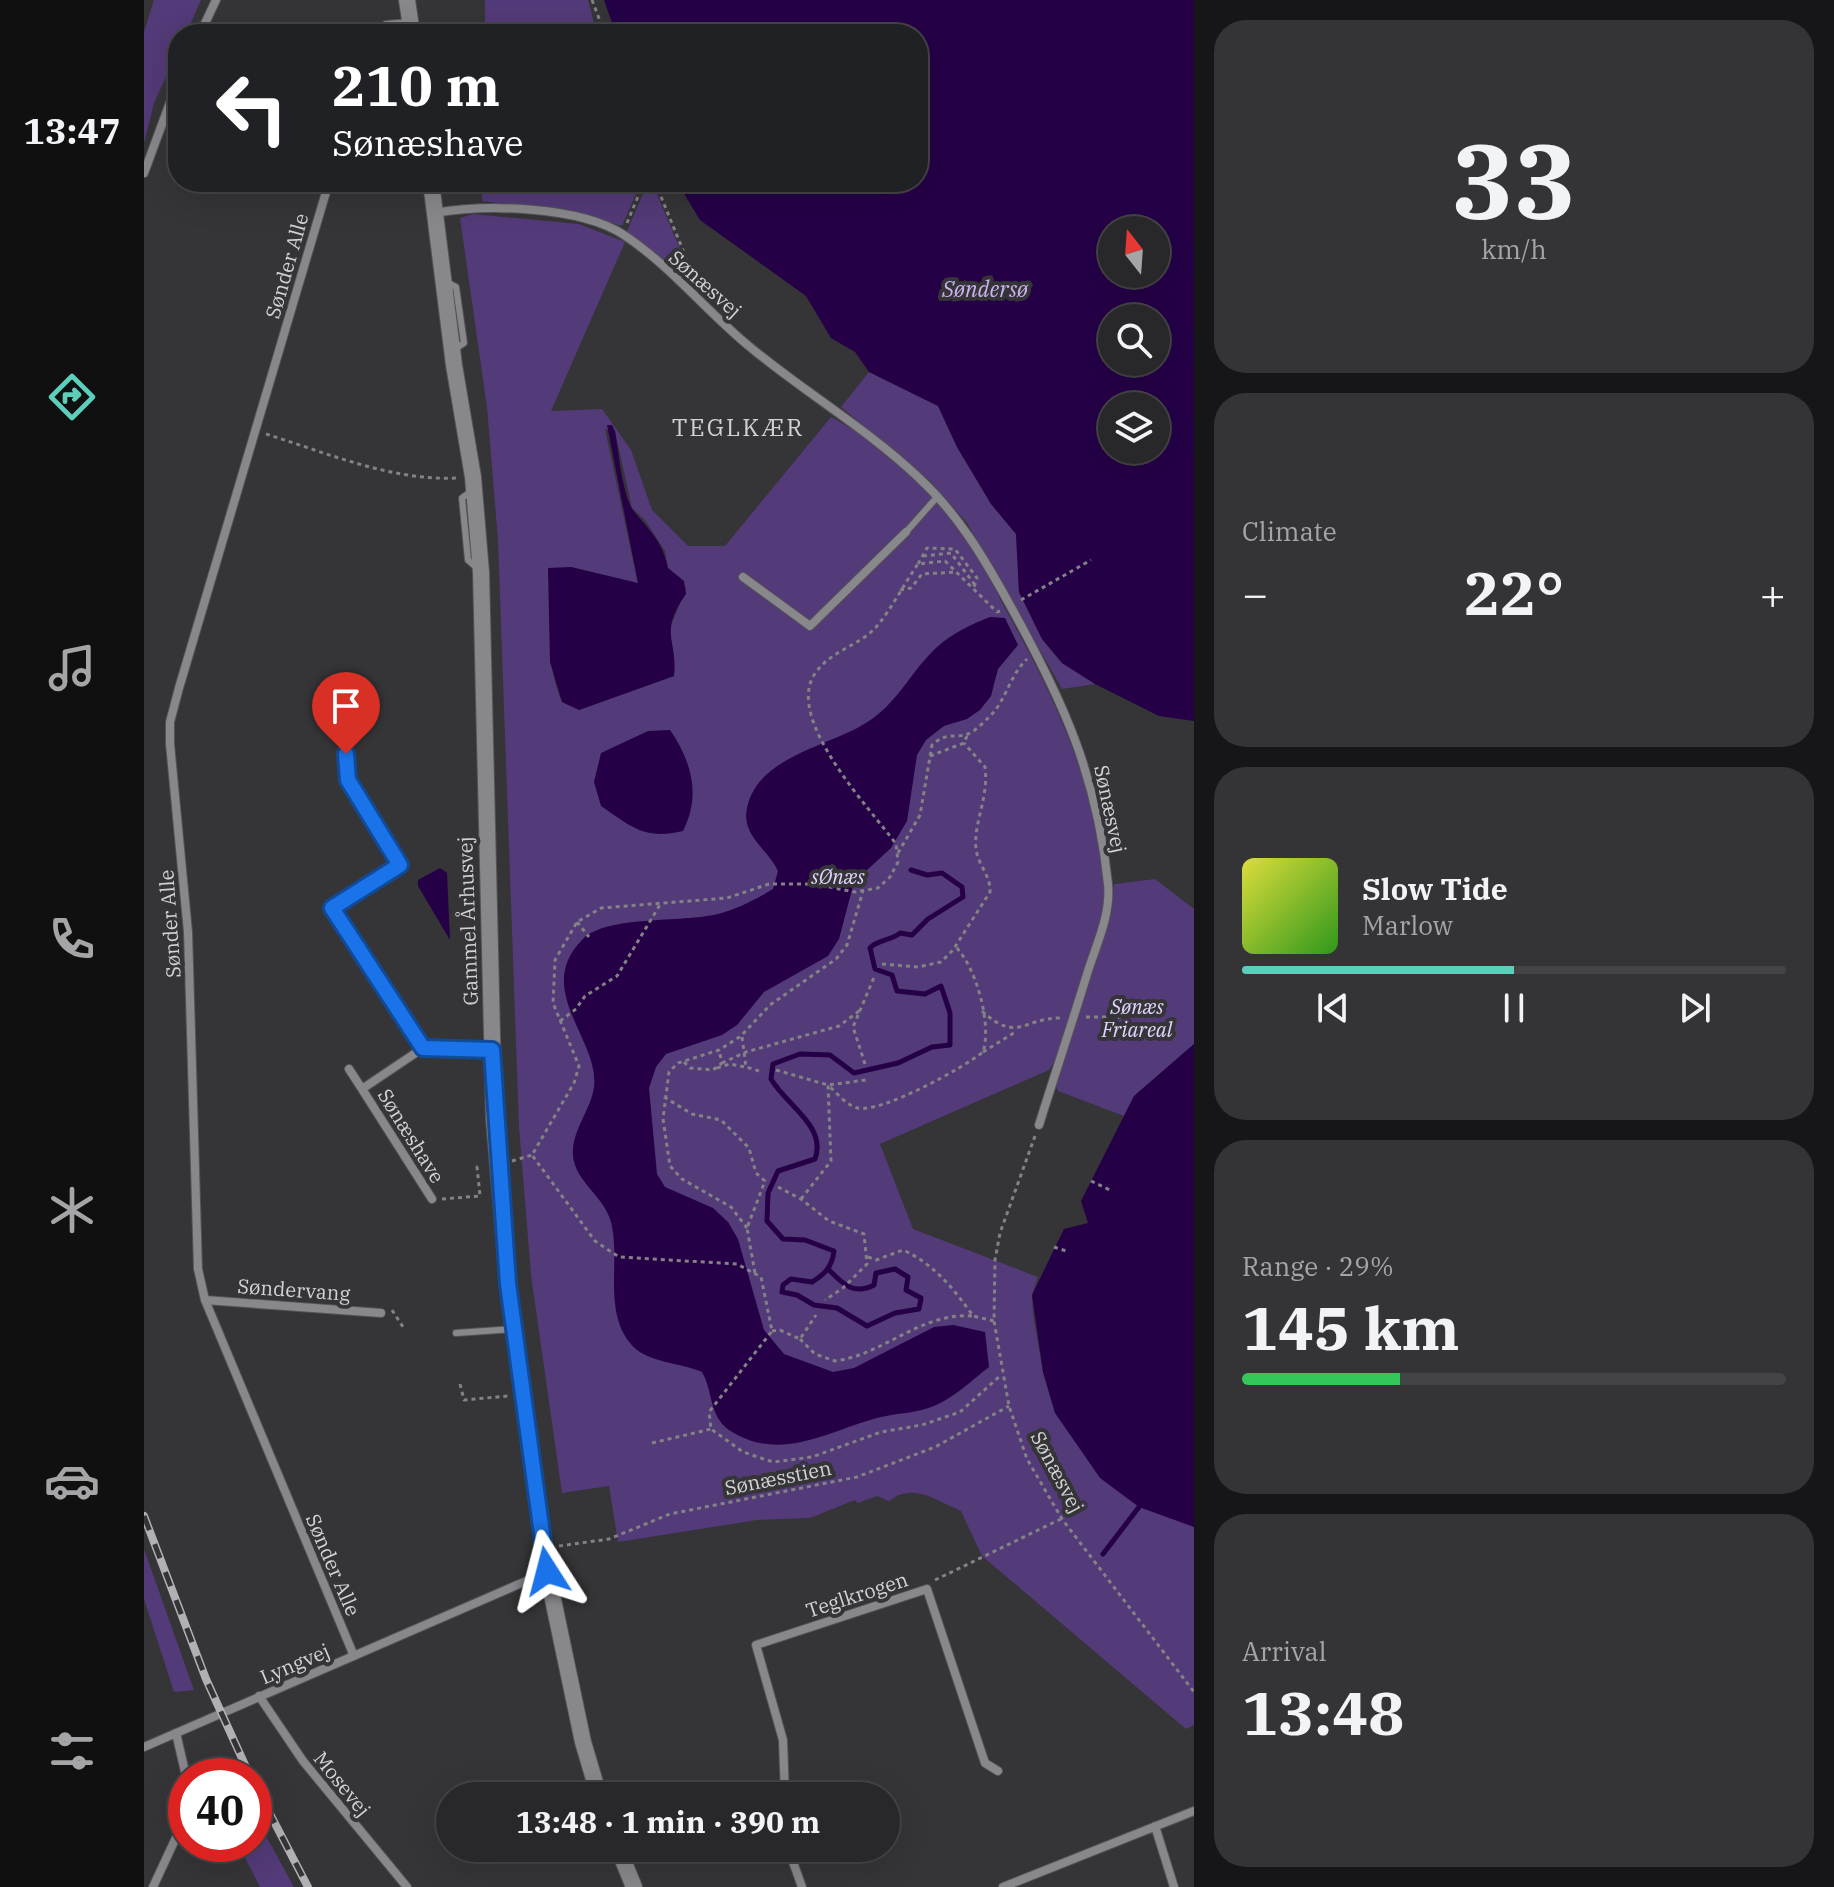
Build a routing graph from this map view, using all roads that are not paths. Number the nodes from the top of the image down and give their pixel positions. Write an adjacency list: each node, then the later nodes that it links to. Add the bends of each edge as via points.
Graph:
1 (216, 0): 3 (street)
2 (407, 0): 4 (street)
3 (205, 24)
4 (410, 24)
5 (168, 108): 6 (street)
6 (144, 173)
7 (326, 192): 20 (street, Sønder Alle, via 170,722 188,932 198,1269)
8 (432, 192): 9 (street, Gammel Århusvej)
9 (435, 213): 10 (street, Sønæsvej, via 516,210 573,218 622,234 748,345 844,416); 15 (street, Gammel Århusvej, via 474,483 481,572)
10 (938, 496): 11 (lane); 18 (street, Sønæsvej, via 975,542 1055,686 1099,817 1107,910)
11 (906, 532): 12 (street, via 810,626)
12 (743, 577)
13 (346, 754): 14 (street, via 348,780 400,865 332,908)
14 (423, 1048): 15 (street); 17 (street, Sønæshave)
15 (492, 1050): 22 (street, Gammel Århusvej)
16 (349, 1069): 17 (street, Sønæshave)
17 (362, 1089): 19 (street, Sønæshave)
18 (1039, 1125)
19 (432, 1199)
20 (205, 1300): 21 (street, Søndervang); 25 (street, Sønder Alle)
21 (381, 1313)
22 (514, 1329): 23 (lane); 24 (street, Gammel Århusvej)
23 (456, 1333)
24 (547, 1571): 25 (street, Lyngvej); 31 (street, Gammel Århusvej)
25 (354, 1656): 26 (street, Lyngvej)
26 (259, 1696): 27 (street, Lyngvej); 39 (street, Mosevej, via 303,1761)
27 (176, 1733): 28 (street, Lyngvej); 29 (street)
28 (144, 1747)
29 (182, 1758)
30 (998, 1771): 32 (street, Teglkrogen, via 985,1763 927,1589 756,1645 783,1740)
31 (595, 1782)
32 (784, 1782)
33 (1194, 1811): 34 (street)
34 (1155, 1826): 42 (street); 43 (street)
35 (168, 1855): 38 (street)
36 (624, 1862): 40 (street)
37 (793, 1862): 41 (street)
38 (153, 1887)
39 (407, 1887)
40 (634, 1887)
41 (802, 1887)
42 (1003, 1887)
43 (1174, 1887)

